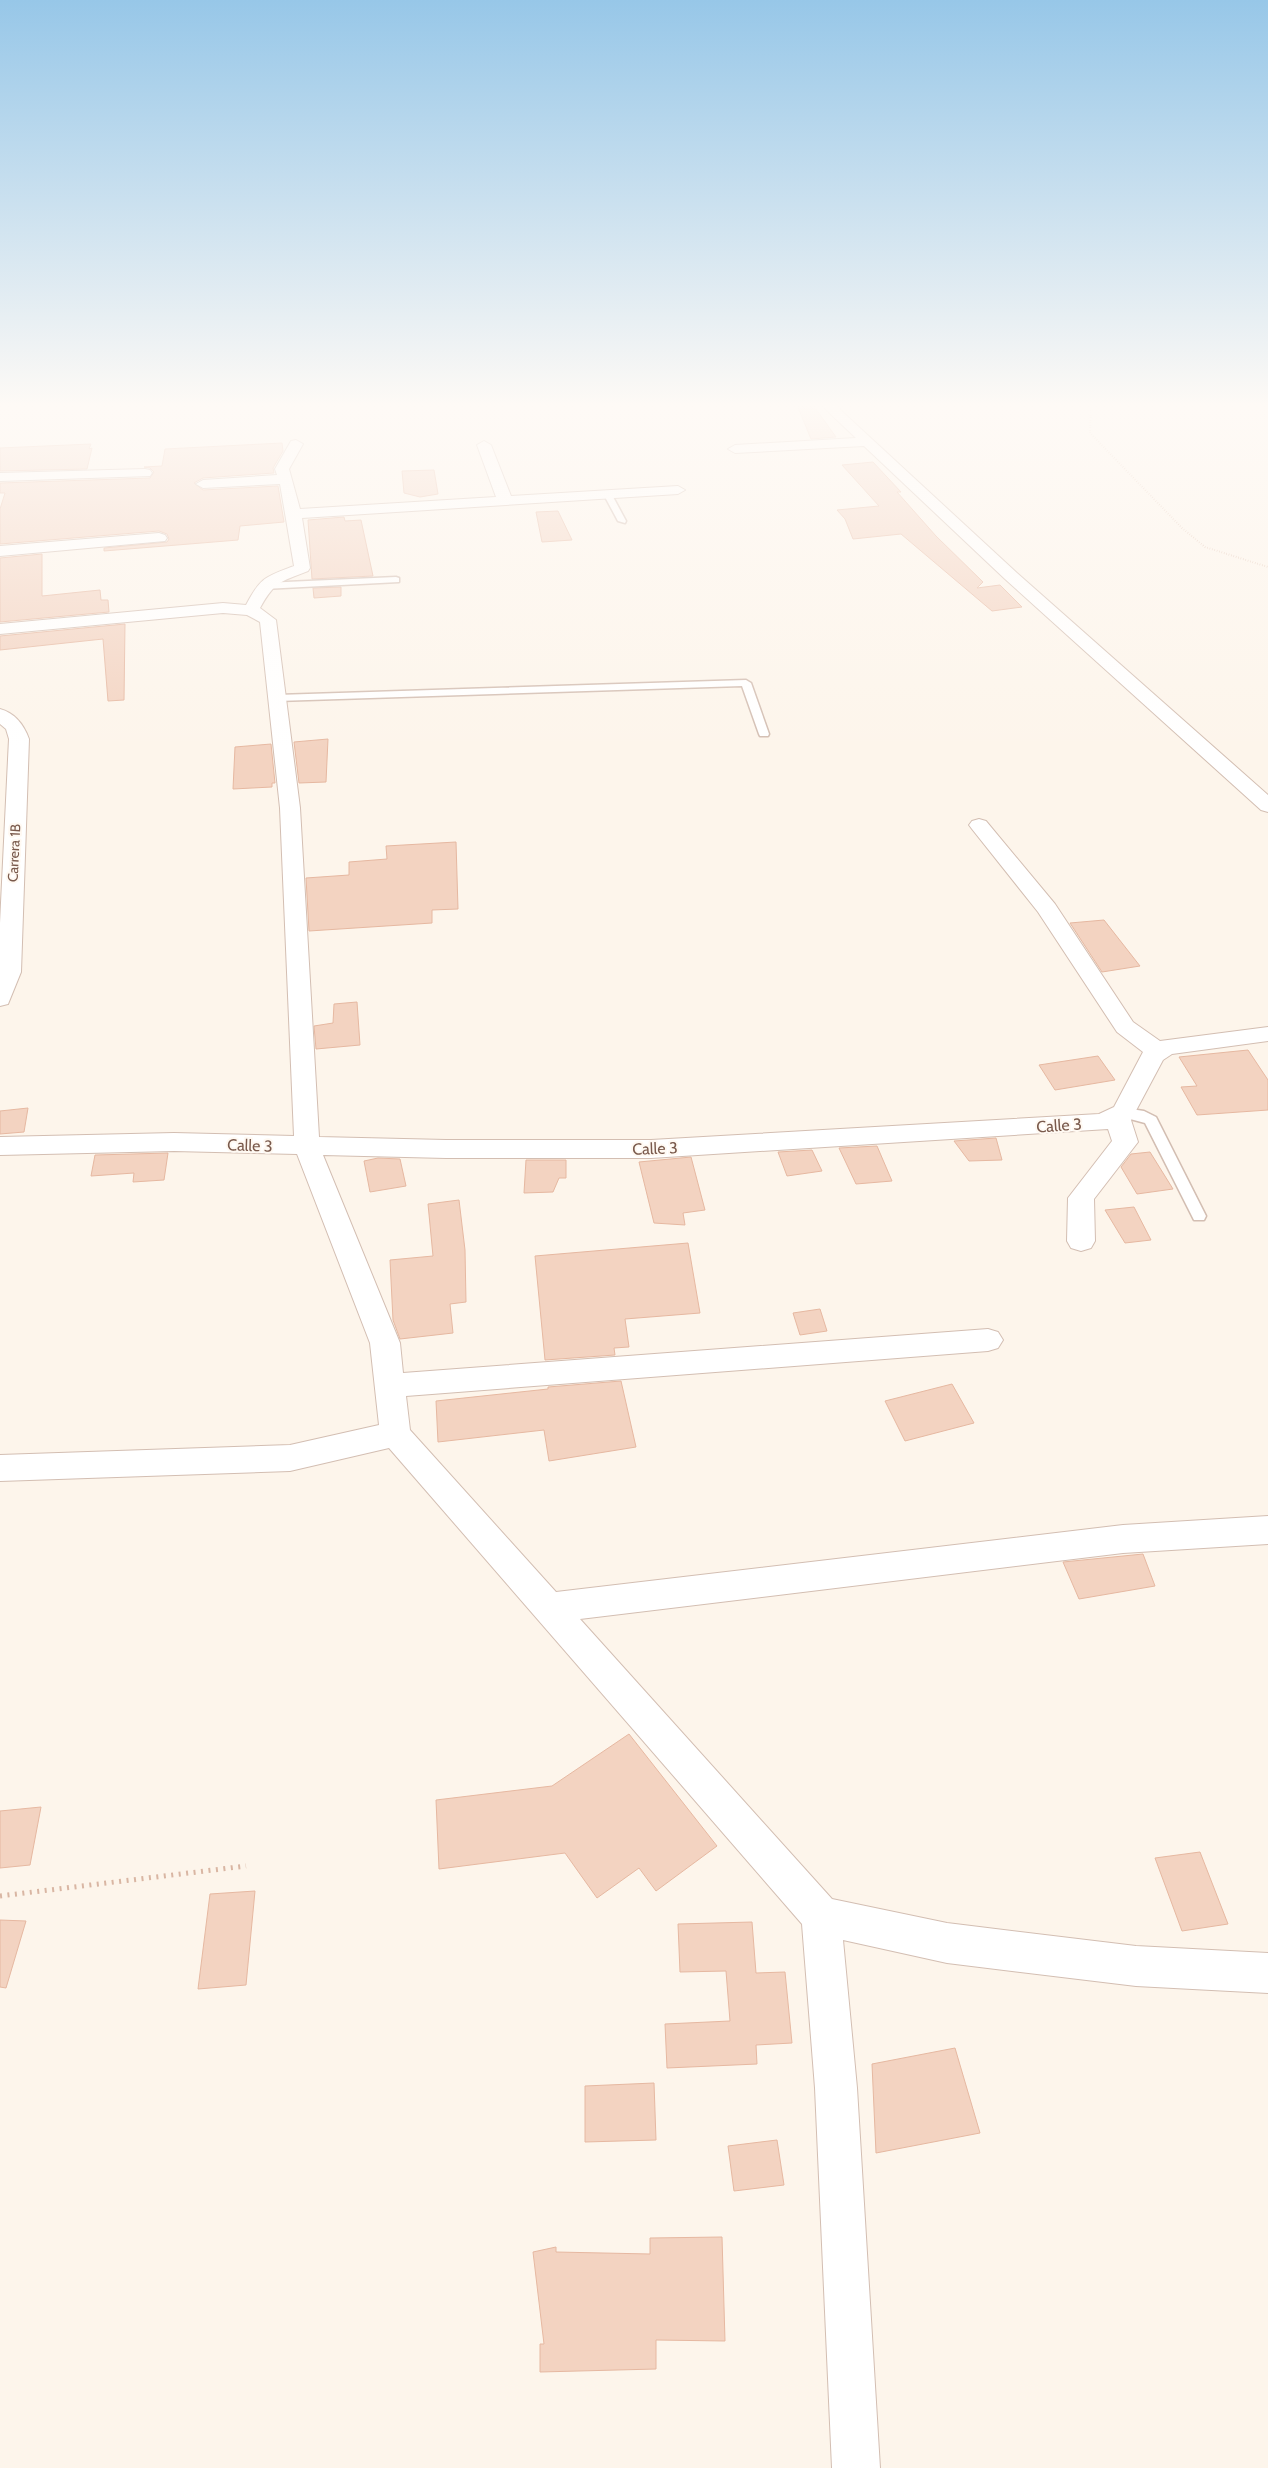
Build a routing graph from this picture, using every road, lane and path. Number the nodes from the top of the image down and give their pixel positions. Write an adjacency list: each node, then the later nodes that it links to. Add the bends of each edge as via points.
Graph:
1 (293, 520): 8 (street, via 302,568 273,579)
2 (952, 520): 13 (street)
3 (1174, 520): 6 (path, via 1205,547)
4 (159, 538): 5 (street)
5 (0, 551)
6 (1268, 567)
7 (396, 580): 8 (lane)
8 (258, 598): 9 (street, via 223,608); 10 (street, via 268,620)
9 (0, 629)
10 (277, 698): 12 (lane, via 746,682); 20 (street, via 290,808)
11 (0, 715): 15 (street, Carrera 1B, via 15,727 19,739 9,972)
12 (764, 734)
13 (1268, 806)
14 (979, 825): 17 (street, via 1047,909 1125,1027)
15 (0, 998)
16 (1268, 1034): 17 (street, via 1164,1047)
17 (1158, 1051): 18 (street)
18 (1121, 1115): 20 (street, Calle 3, via 1102,1122 651,1149); 21 (lane, via 1144,1116 1151,1120); 22 (street, via 1125,1142 1081,1198)
19 (0, 1146): 20 (street, Calle 3, via 174,1142)
20 (307, 1146): 24 (street, via 385,1343)
21 (1199, 1216)
22 (1081, 1241)
23 (988, 1340): 24 (street)
24 (390, 1386): 25 (street)
25 (395, 1434): 26 (street, via 290,1458); 28 (street)
26 (0, 1468)
27 (1268, 1530): 28 (street, via 1122,1539)
28 (550, 1608): 31 (street)
29 (246, 1866): 30 (path)
30 (0, 1896)
31 (822, 1916): 32 (street, via 947,1943 1136,1966); 33 (street, via 836,2098)
32 (1268, 1973)
33 (856, 2468)

